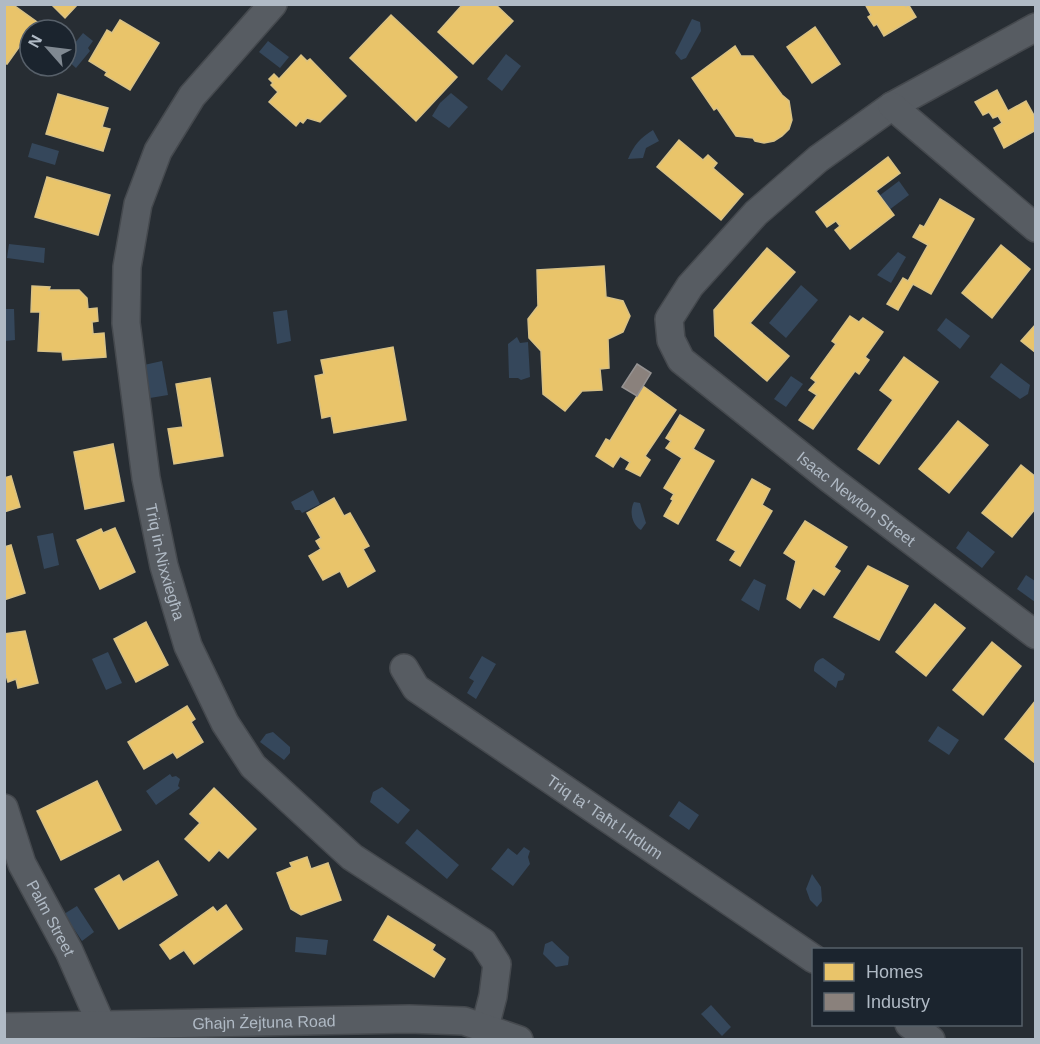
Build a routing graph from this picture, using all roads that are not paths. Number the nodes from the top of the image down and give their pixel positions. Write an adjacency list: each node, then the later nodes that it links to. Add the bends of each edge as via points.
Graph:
1 (273, 4): 12 (street, Triq in-Nixxiegħa, via 192,96 158,151 138,204 127,267 126,322 146,478 164,566 188,646 225,723 253,766 352,857 483,942 497,964)
2 (1035, 27): 3 (street)
3 (892, 106): 4 (street); 5 (street, Isaac Newton Street, via 818,159 756,213 690,286 669,319 670,340 681,360)
4 (1035, 228)
5 (1035, 635)
6 (404, 668): 8 (street, Triq ta' Taħt l-Irdum, via 416,688)
7 (4, 807): 9 (street, Palm Street, via 22,864 69,951)
8 (812, 958)
9 (102, 1026): 11 (street, Għajn Żejtuna Road); 12 (street, Għajn Żejtuna Road, via 409,1019 464,1021)
10 (912, 1026): 14 (street)
11 (4, 1027)
12 (485, 1027): 13 (street, Għajn Żejtuna Road)
13 (519, 1040)
14 (931, 1040)

